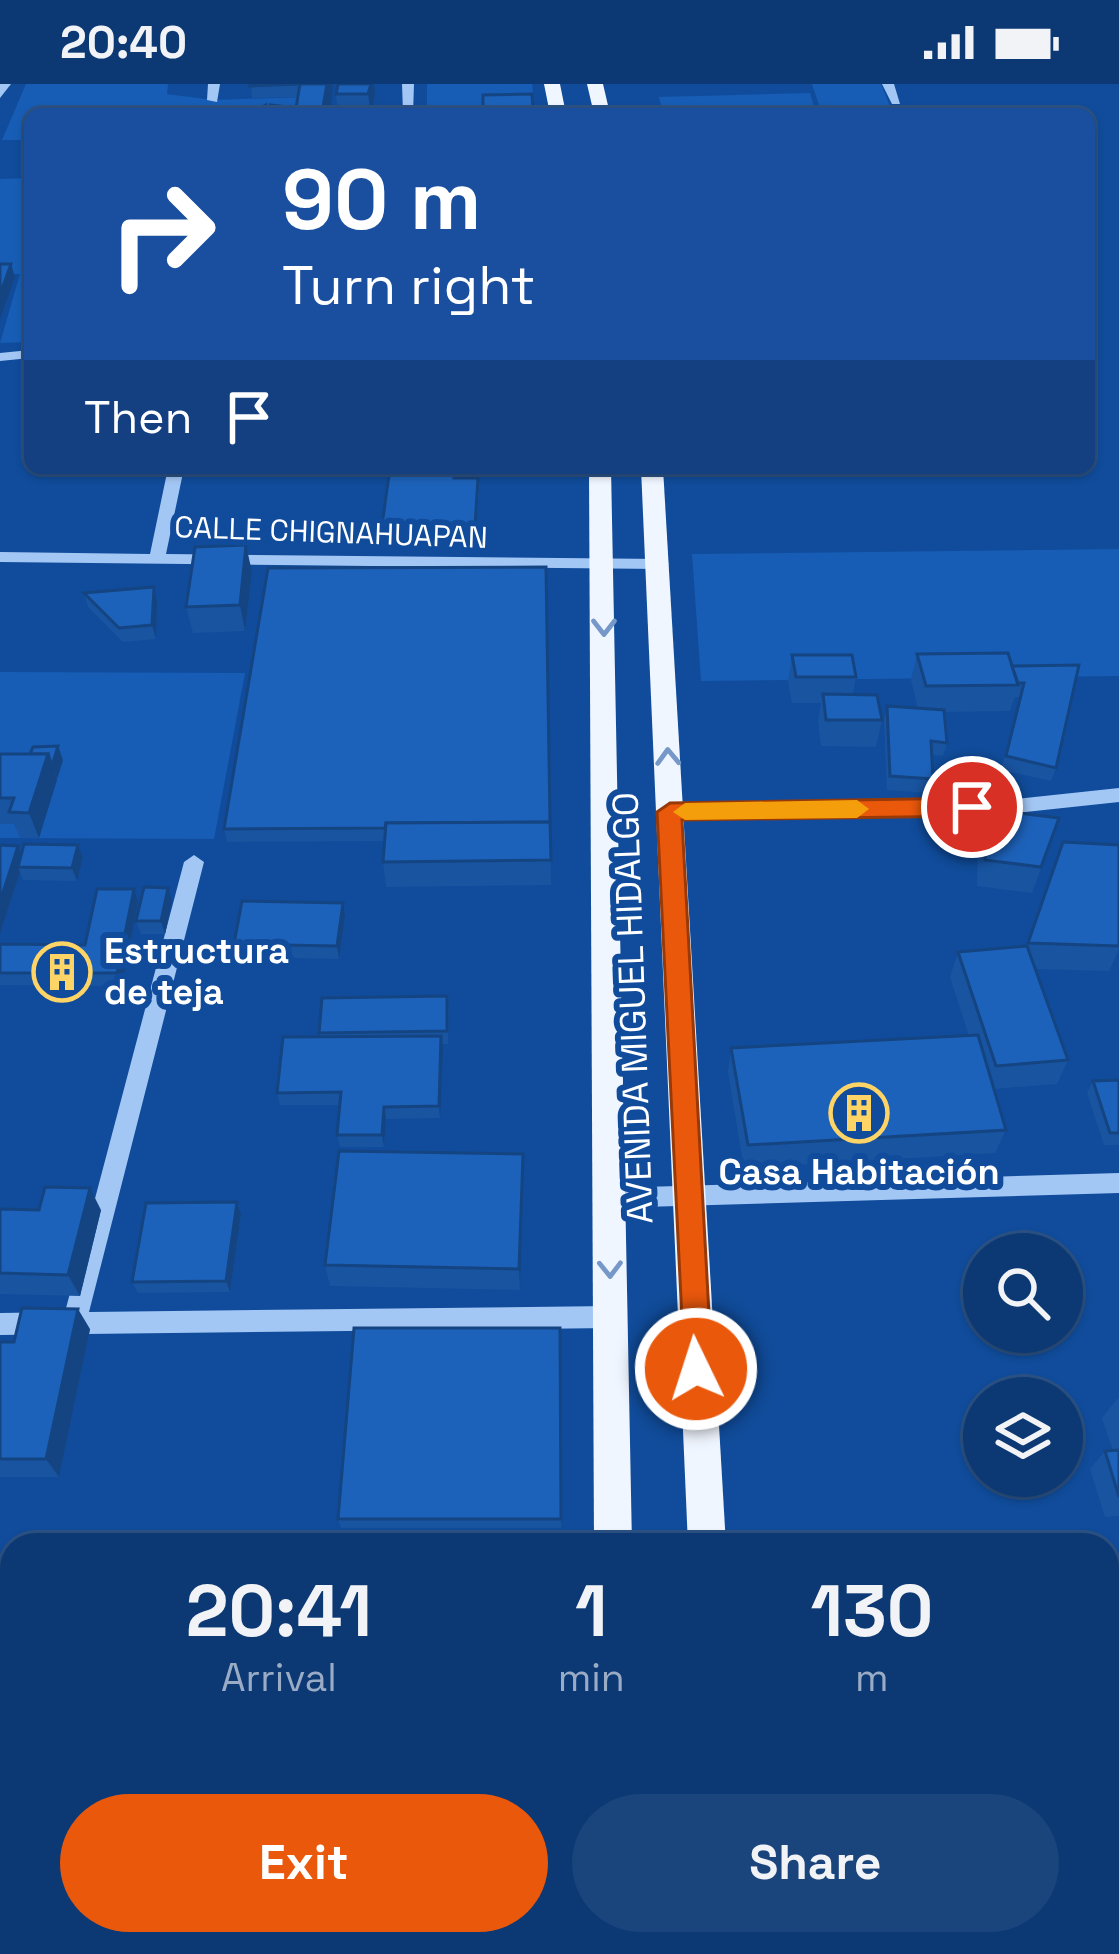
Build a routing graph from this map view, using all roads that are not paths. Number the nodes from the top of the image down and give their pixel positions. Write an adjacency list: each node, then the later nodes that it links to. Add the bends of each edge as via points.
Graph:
1 (5, 84): 4 (street)
2 (214, 84): 5 (street)
3 (888, 84): 6 (street)
4 (0, 95)
5 (213, 100)
6 (896, 102)
7 (175, 474): 10 (street)
8 (600, 474): 13 (main road, AVENIDA MIGUEL HIDALGO)
9 (653, 474): 12 (main road, AVENIDA MIGUEL HIDALGO)
10 (158, 555): 11 (street, CALLE CHIGNAHUAPAN); 13 (street, CALLE CHIGNAHUAPAN)
11 (0, 557)
12 (661, 564): 13 (street, CALLE CHIGNAHUAPAN); 15 (main road, AVENIDA MIGUEL HIDALGO, one-way to 12)
13 (604, 567): 19 (main road, AVENIDA MIGUEL HIDALGO, one-way to 19)
14 (1119, 795): 15 (street, via 1015,806)
15 (670, 812): 18 (main road, AVENIDA MIGUEL HIDALGO)
16 (194, 862): 21 (street)
17 (1119, 1183): 18 (street)
18 (685, 1193): 19 (street); 24 (main road, AVENIDA MIGUEL HIDALGO)
19 (609, 1198): 20 (main road, AVENIDA MIGUEL HIDALGO, one-way to 20)
20 (610, 1317): 21 (street); 23 (main road, AVENIDA MIGUEL HIDALGO)
21 (74, 1322): 22 (street)
22 (0, 1324)
23 (613, 1533)
24 (706, 1533)

